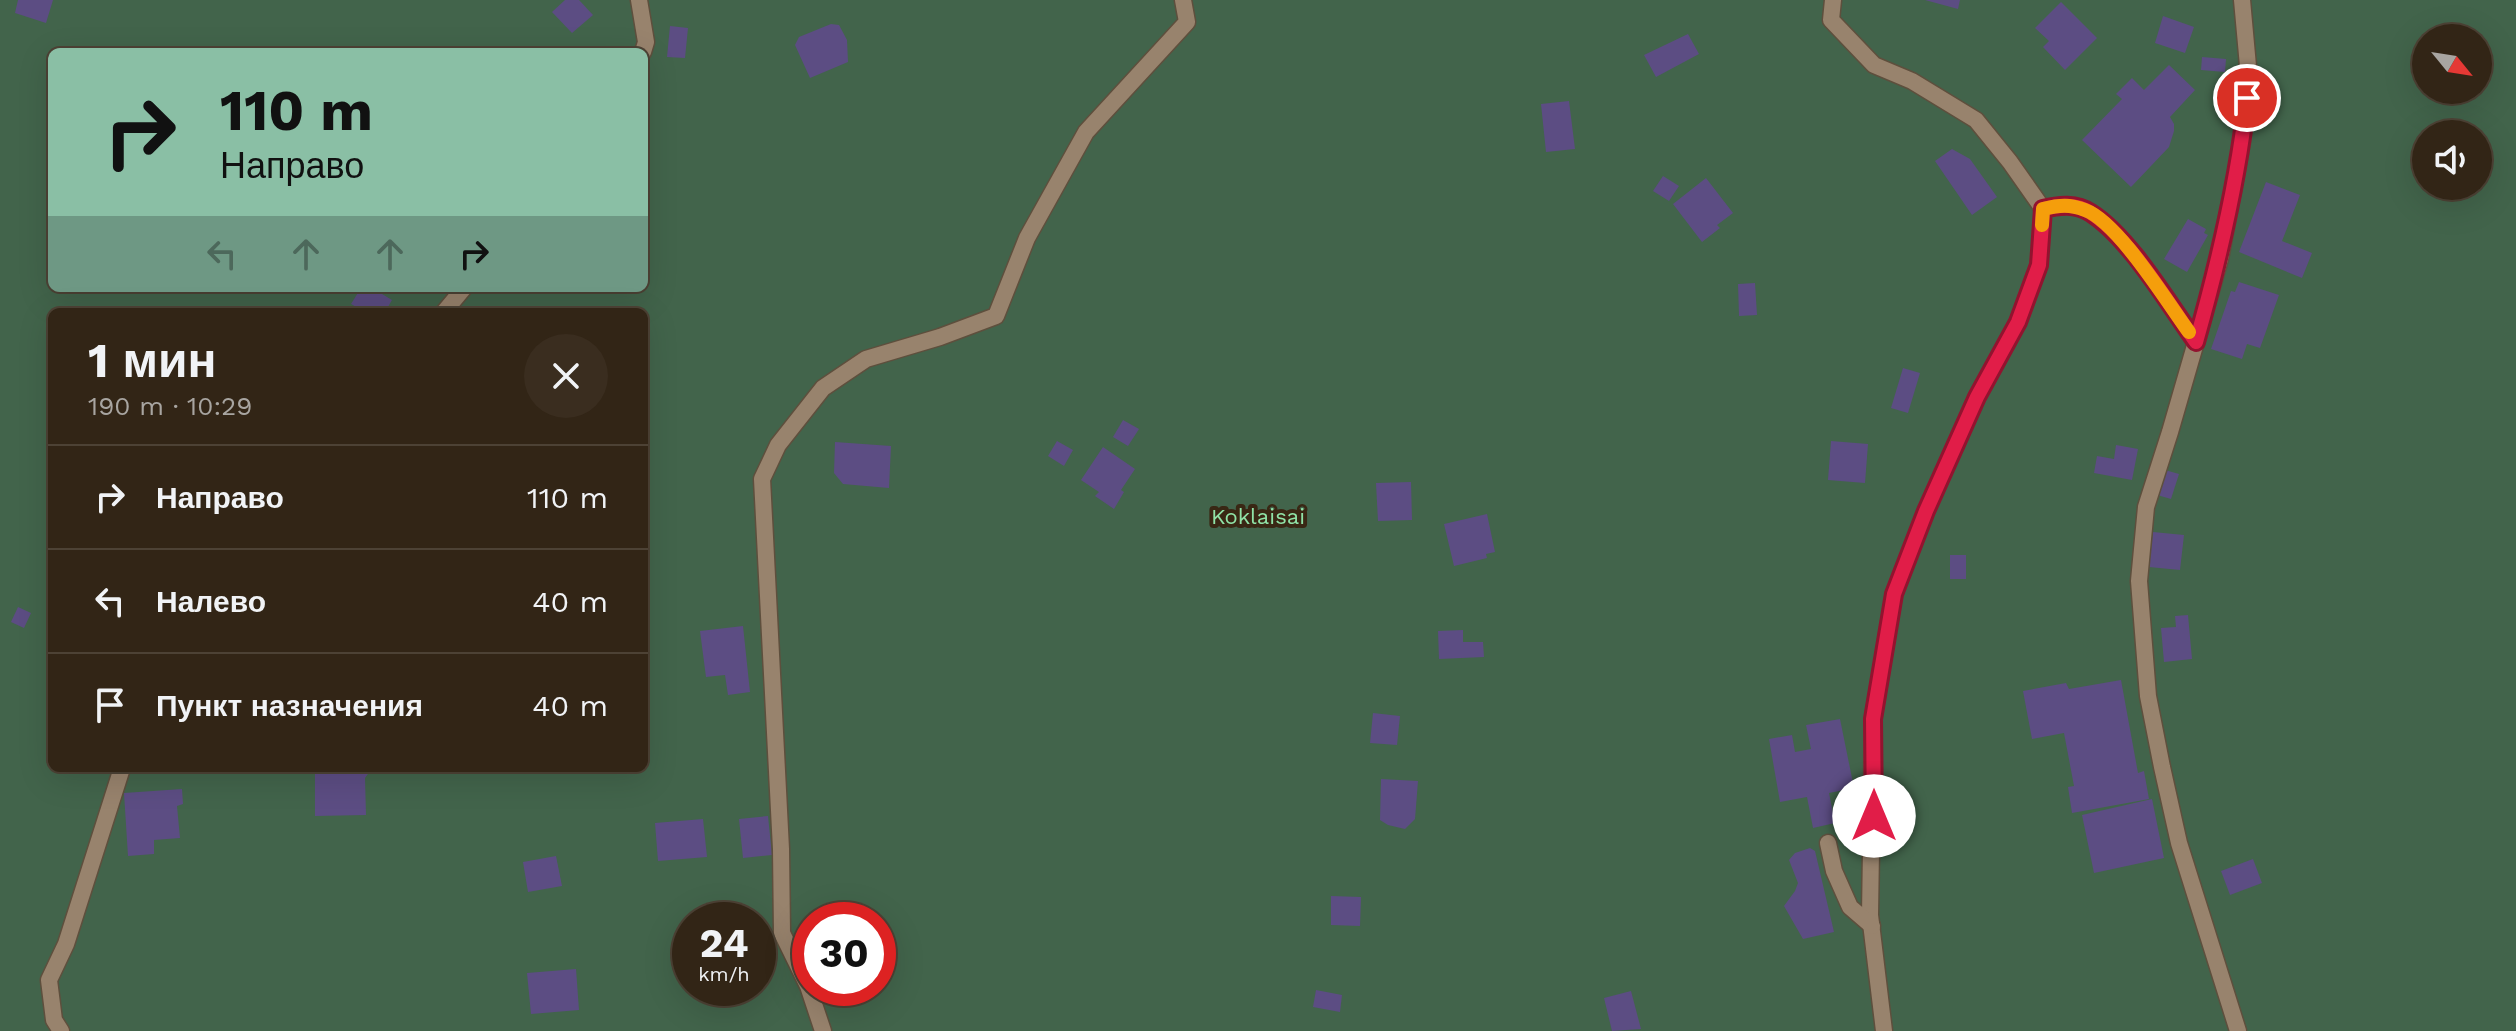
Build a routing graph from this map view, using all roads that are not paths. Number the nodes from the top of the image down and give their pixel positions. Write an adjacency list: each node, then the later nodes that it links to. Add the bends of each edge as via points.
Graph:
1 (639, 0): 5 (street)
2 (1183, 0): 14 (street, via 1187,22 1086,132 1027,238 996,316 866,359 823,388 778,445 762,479 782,933)
3 (1833, 0): 6 (street, via 1831,20 1874,65 1976,120)
4 (2242, 0): 9 (street, via 2249,77 2242,142 2220,259)
5 (644, 48)
6 (2043, 209): 9 (street, via 2064,204 2089,211 2121,238); 12 (street, via 2039,265 2018,322 1977,397 1894,594 1873,719)
7 (461, 292): 8 (street)
8 (447, 308)
9 (2196, 342): 16 (street, via 2146,507 2139,581 2148,696 2162,767 2179,843)
10 (121, 772): 13 (street, via 66,944 49,980 54,1020)
11 (1828, 843): 12 (street, via 1850,907)
12 (1872, 926): 15 (street)
13 (61, 1031)
14 (823, 1031)
15 (1884, 1031)
16 (2238, 1031)

